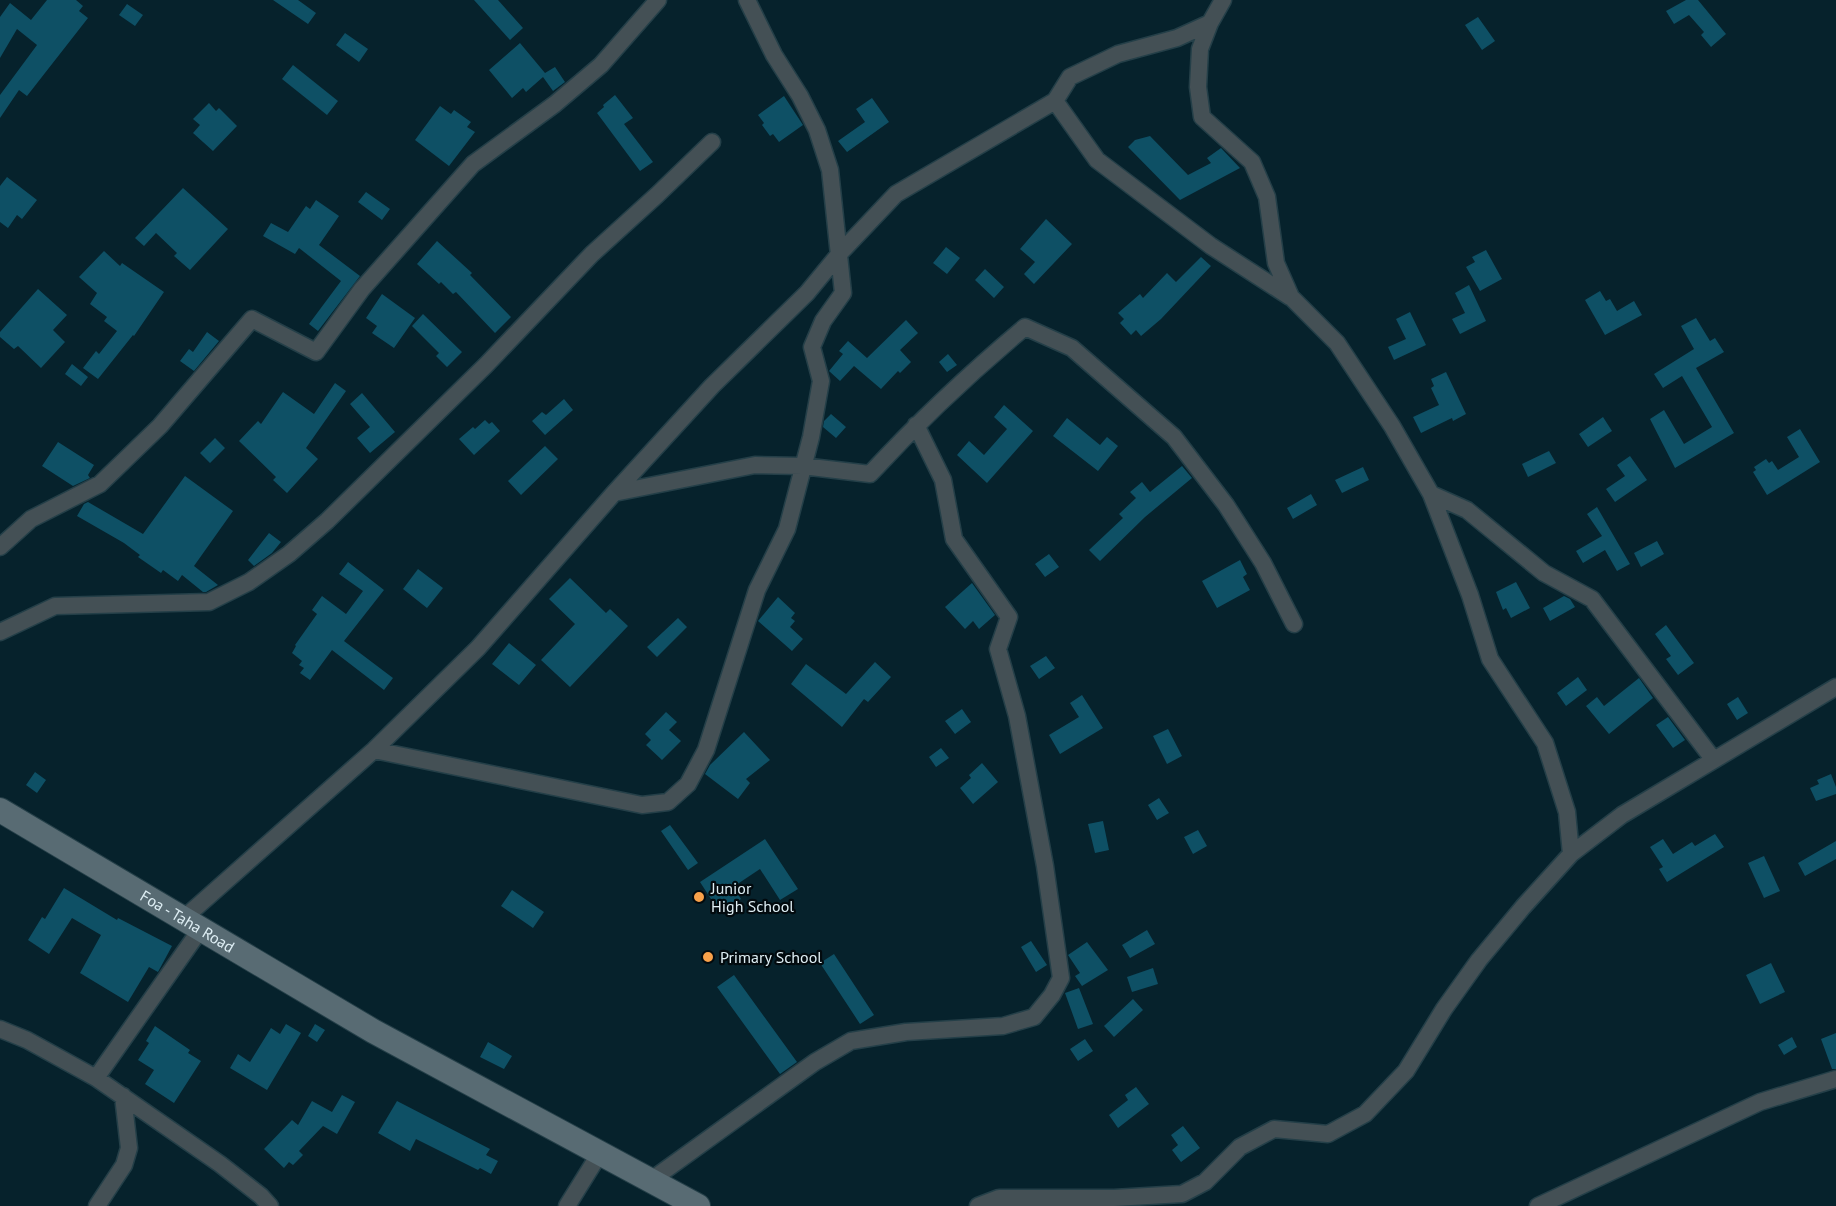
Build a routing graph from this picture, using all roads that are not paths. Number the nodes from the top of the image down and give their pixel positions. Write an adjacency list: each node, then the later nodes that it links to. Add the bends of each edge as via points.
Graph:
1 (657, 0): 13 (street, via 601,65 473,164 362,289 316,352 252,319 160,426 100,484 31,519)
2 (747, 0): 7 (street, via 817,130 830,170)
3 (1222, 0): 4 (street)
4 (1210, 23): 5 (street, via 1177,38 1118,54 1070,77); 8 (street, via 1200,49 1198,87 1202,117 1252,162 1267,197 1276,263)
5 (1055, 100): 7 (street, via 896,194); 8 (street, via 1097,160 1211,246)
6 (712, 142): 15 (street, via 592,254 327,521 249,582 209,602 55,606)
7 (840, 253): 10 (street, via 843,293 823,321 812,347 822,381); 11 (street, via 807,293 712,386)
8 (1291, 297): 12 (street, via 1337,343)
9 (916, 425): 10 (street, via 870,474); 14 (street, via 1025,327 1072,348 1174,437 1226,505 1263,563); 27 (street, via 943,480 954,539 1009,617 998,649 1017,716 1061,978 1034,1017 1003,1026 906,1032 851,1041 815,1062)
10 (802, 466): 11 (street, via 755,465); 17 (street, via 787,529 757,590 706,750 688,784 668,802 642,805)
11 (614, 493): 17 (street, via 478,648)
12 (1431, 494): 18 (street, via 1467,510 1544,573 1593,599); 20 (street, via 1490,659 1545,743 1567,813)
13 (0, 547)
14 (1294, 624)
15 (0, 632)
16 (1836, 687): 18 (street)
17 (374, 750): 21 (street)
18 (1713, 759): 20 (street, via 1622,815)
19 (0, 810): 21 (street, Foa - Taha Road)
20 (1571, 854): 32 (street, via 1479,960 1406,1071 1365,1114 1328,1134 1274,1129 1240,1147 1205,1182 1182,1194 999,1197)
21 (192, 925): 23 (street); 26 (street, Foa - Taha Road, via 373,1031)
22 (2, 1033): 23 (street, via 27,1040)
23 (96, 1078): 25 (street)
24 (1836, 1079): 33 (street, via 1760,1102)
25 (123, 1096): 28 (street, via 129,1148 124,1165); 29 (street, via 220,1164)
26 (600, 1153): 27 (street, Foa - Taha Road); 30 (street)
27 (650, 1181): 31 (street, Foa - Taha Road)
28 (97, 1206)
29 (270, 1206)
30 (567, 1206)
31 (698, 1206)
32 (978, 1206)
33 (1538, 1206)

